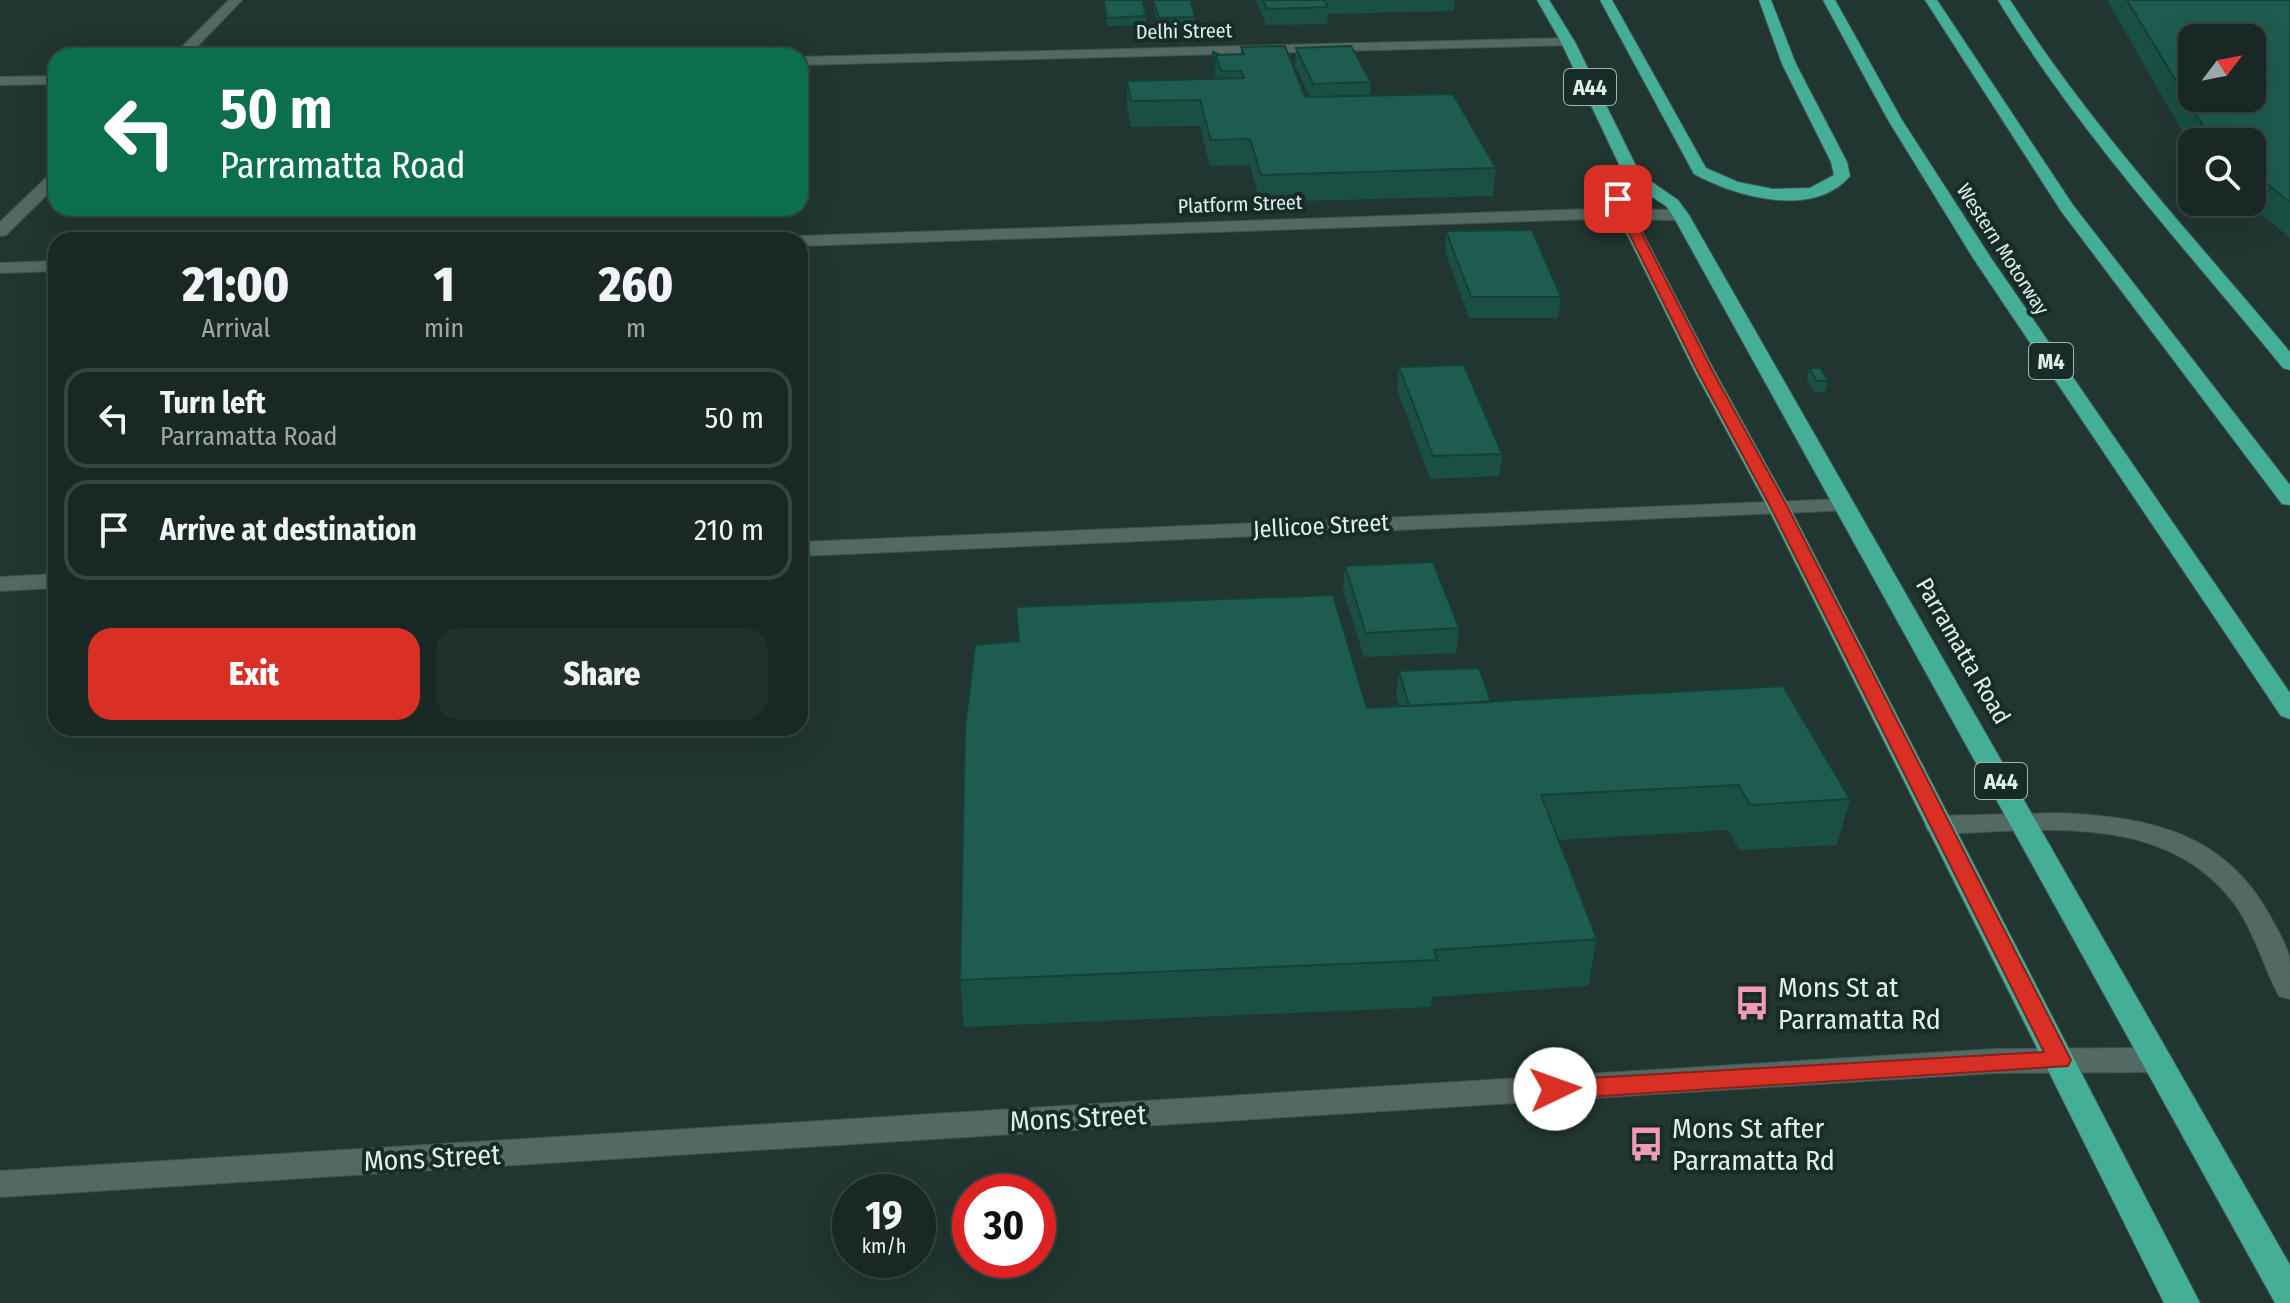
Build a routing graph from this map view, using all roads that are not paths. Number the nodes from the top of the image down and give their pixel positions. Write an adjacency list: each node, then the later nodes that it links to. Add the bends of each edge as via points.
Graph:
1 (236, 0): 9 (street)
2 (1543, 0): 8 (highway, A44)
3 (1606, 0): 4 (highway, via 1700,171 1760,192 1821,191 1842,176 1839,162 1789,64)
4 (1765, 0)
5 (1829, 0): 28 (highway, Western Motorway / M4, via 1895,120 1982,258)
6 (1931, 0): 22 (highway, via 2067,208)
7 (2004, 0): 21 (highway, via 2104,139)
8 (1568, 42): 10 (street, Delhi Street); 13 (highway, A44)
9 (188, 48)
10 (808, 61)
11 (48, 80): 12 (street)
12 (0, 81)
13 (1633, 177): 15 (highway, via 1618,199); 16 (highway, Parramatta Road / A44)
14 (48, 185): 17 (street)
15 (1625, 214): 16 (street, Platform Street); 18 (street, Platform Street); 24 (highway)
16 (1681, 215): 23 (highway, Parramatta Road / A44)
17 (0, 231)
18 (808, 241)
19 (48, 266): 20 (street)
20 (0, 268)
21 (2290, 364)
22 (2290, 499)
23 (1842, 505): 24 (street, Jellicoe Street); 29 (highway, Parramatta Road / A44)
24 (1778, 506): 25 (street, Jellicoe Street); 30 (highway)
25 (808, 549)
26 (48, 581): 27 (street)
27 (0, 584)
28 (2290, 711)
29 (2026, 824): 30 (street); 31 (street, via 2133,826 2200,853 2240,891); 33 (highway, Parramatta Road / A44)
30 (1938, 825): 32 (highway)
31 (2290, 988)
32 (2060, 1060): 33 (street, Mons Street); 34 (street, Mons Street); 36 (highway)
33 (2157, 1060): 35 (highway, Parramatta Road / A44)
34 (0, 1184)
35 (2290, 1297)
36 (2182, 1303)

